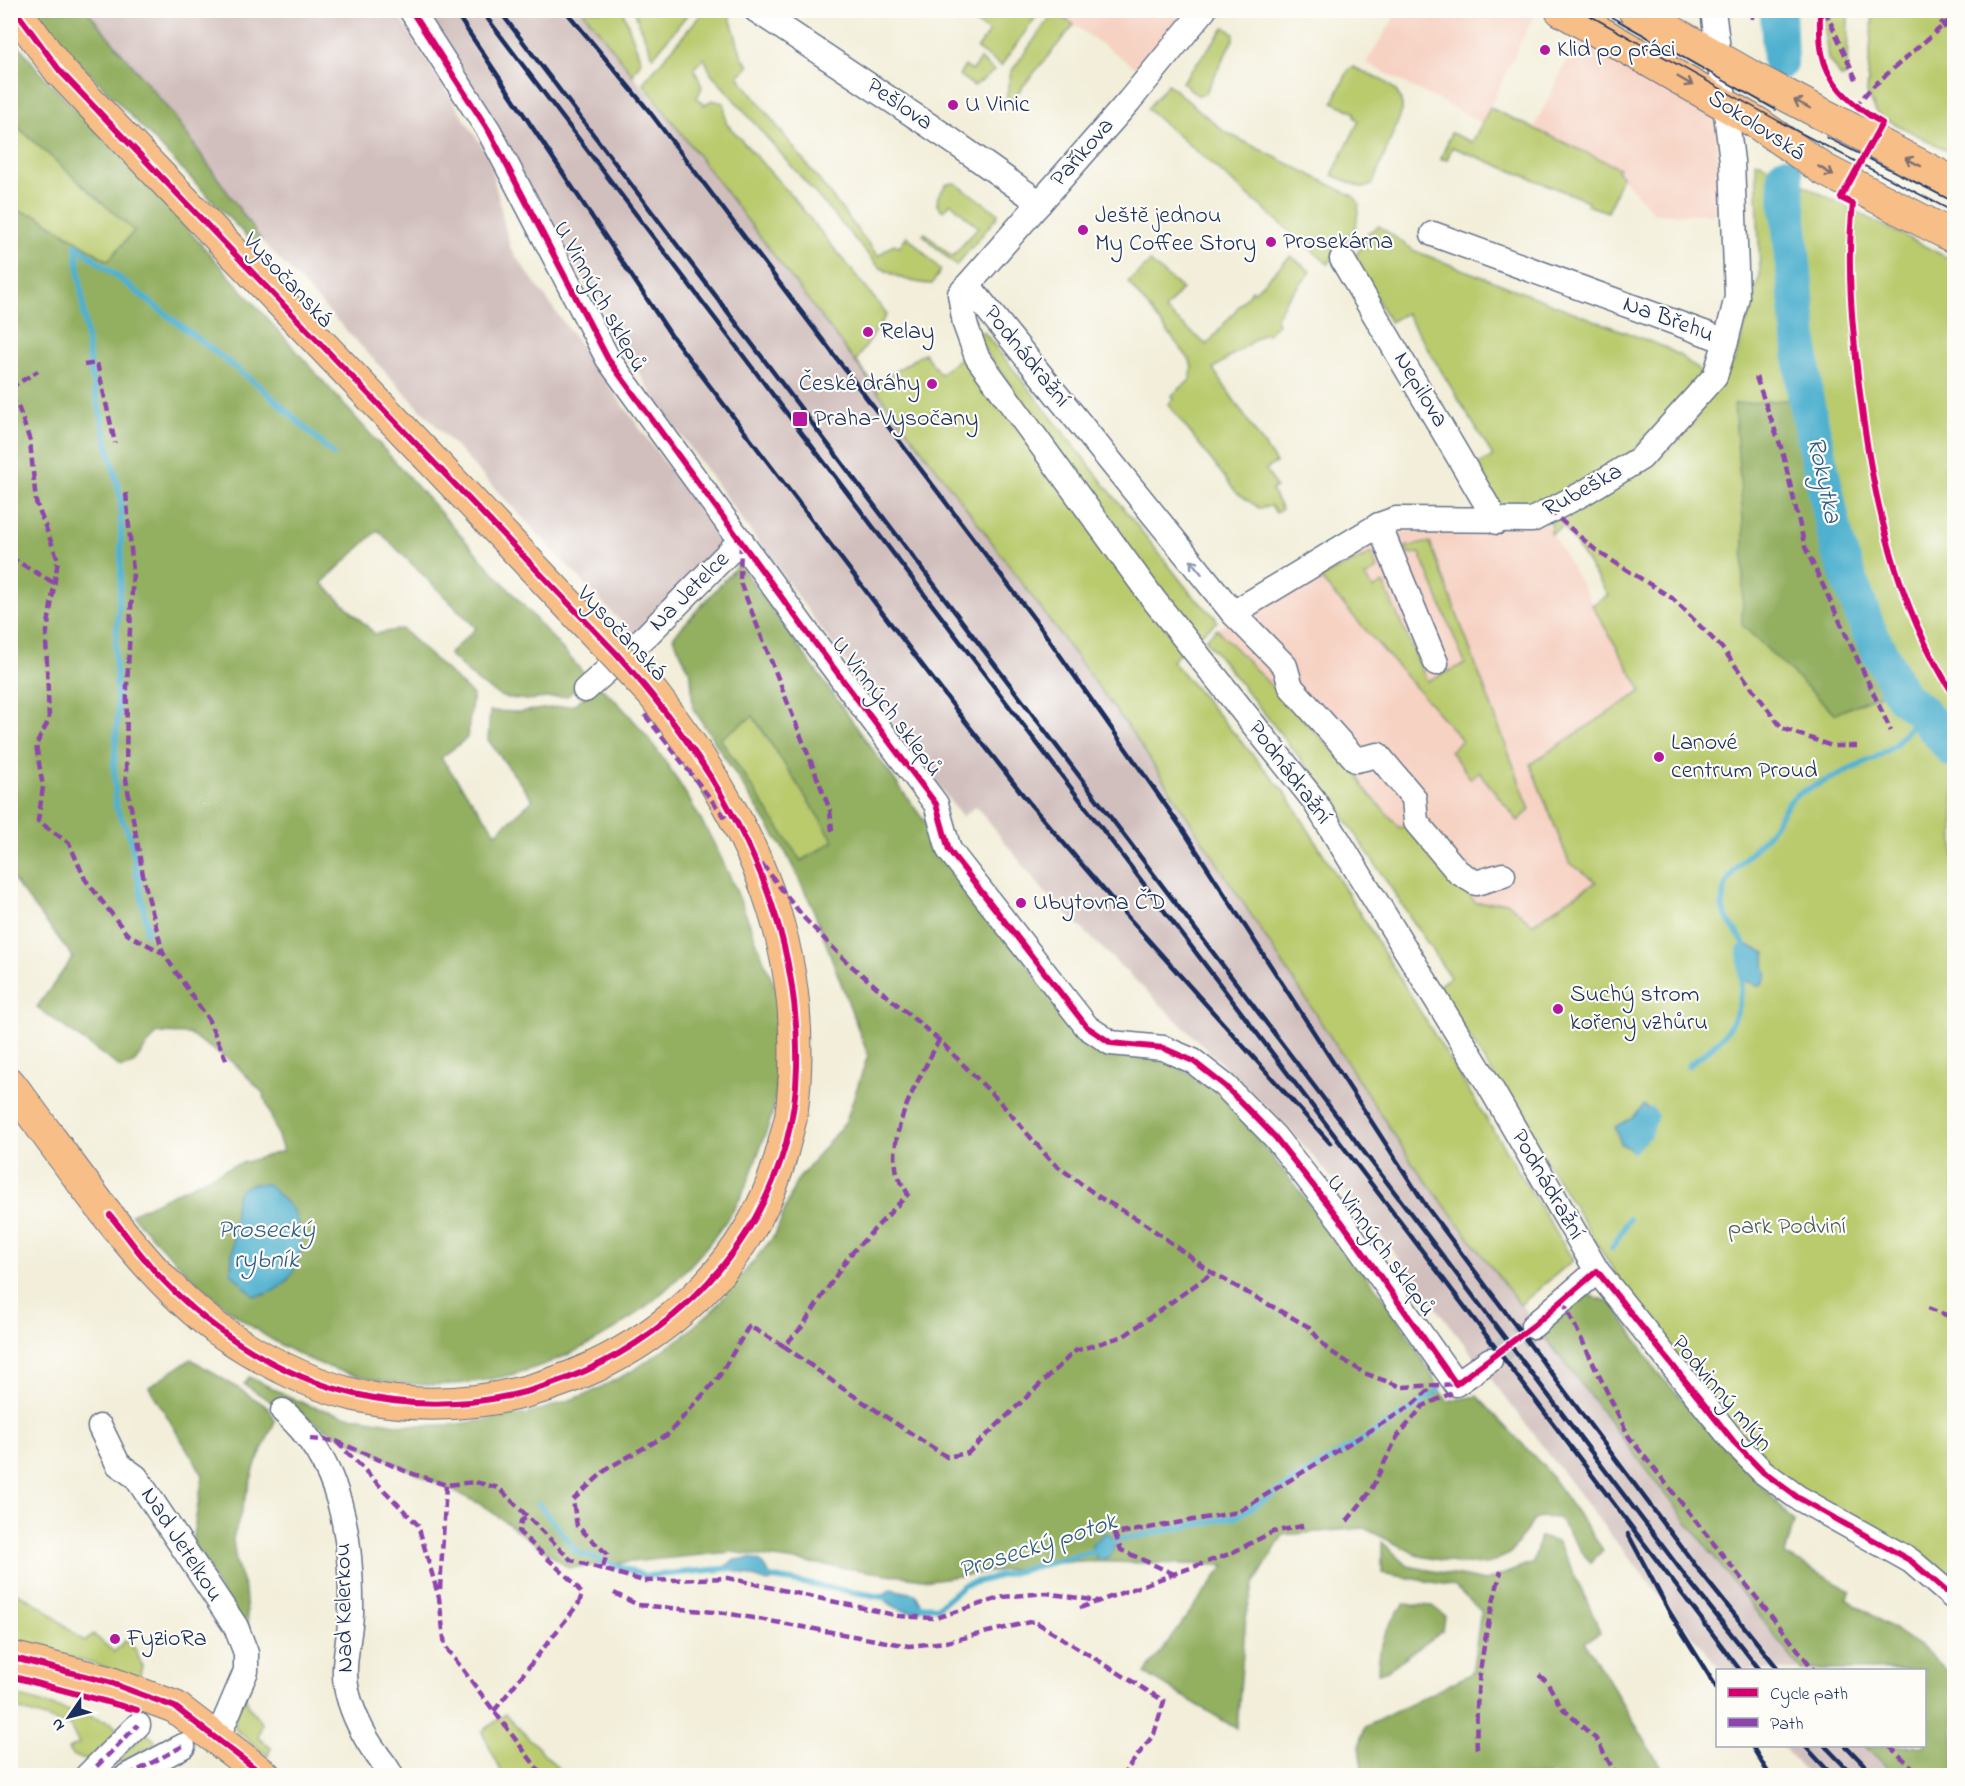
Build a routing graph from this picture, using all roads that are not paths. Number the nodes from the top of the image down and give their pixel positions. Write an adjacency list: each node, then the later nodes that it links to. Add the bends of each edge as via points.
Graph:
1 (15, 10): 24 (main road, Vysočanská, bridge, via 60,71 653,694 682,731 736,820 765,883 785,944 796,1024 797,1070 780,1159 766,1198 720,1269 691,1300 621,1353 543,1388 453,1404 356,1395 311,1380 226,1335 161,1278)
2 (411, 10): 19 (street, U Vinných sklepů, via 489,131 608,359)
3 (756, 10): 11 (street, Pešlova)
4 (1204, 10): 11 (street, Paříkova)
5 (1561, 10): 9 (main road, Sokolovská, one-way to 9)
6 (1634, 10): 8 (main road, Sokolovská)
7 (1713, 10): 8 (street, Na Břehu)
8 (1719, 58): 9 (street, Na Břehu); 10 (main road, Sokolovská, one-way to 8)
9 (1725, 104): 13 (main road, Sokolovská, one-way to 13, via 1823,169); 16 (street, Na Břehu, via 1732,160 1737,297)
10 (1954, 183)
11 (1040, 202): 15 (street, Paříkova)
12 (1433, 234): 16 (street, Na Břehu)
13 (1954, 237)
14 (1342, 259): 17 (street, Nepilova)
15 (964, 290): 20 (street, Podnádražní, one-way to 15); 25 (street, Podnádražní, via 969,339 987,373 1154,600 1313,799 1489,1085)
16 (1726, 341): 17 (street, Rubeška, via 1715,376 1641,458 1532,520)
17 (1497, 522): 18 (street, Rubeška, via 1396,519)
18 (1379, 525): 20 (street, Rubeška); 21 (street)
19 (741, 540): 22 (street, Na Jetelce, via 647,635); 27 (street, U Vinných sklepů, via 936,804 949,850 1087,1027 1111,1043 1163,1048 1193,1061 1225,1086 1275,1137 1341,1221 1456,1384)
20 (1233, 613): 23 (street, Podnádražní, via 1285,666 1290,687 1356,760 1378,755 1414,798 1416,822 1458,872 1476,883)
21 (1436, 663)
22 (585, 690)
23 (1503, 875)
24 (10, 1084)
25 (1597, 1271): 26 (street); 30 (street, Podvinný mlýn, via 1734,1442 1763,1472 1797,1497 1911,1561)
26 (1533, 1326)
27 (1490, 1360)
28 (283, 1411): 39 (street, Nad Kelerkou, via 316,1447 337,1492 349,1572 347,1695)
29 (100, 1427): 34 (street, Nad Jetelkou, via 118,1464 136,1477 236,1627 246,1653 246,1671)
30 (1954, 1598)
31 (10, 1657): 34 (main road, via 108,1682 175,1707)
32 (10, 1676): 34 (main road, via 137,1710)
33 (138, 1725): 37 (street)
34 (217, 1739): 38 (main road)
35 (183, 1746): 36 (street)
36 (134, 1774)
37 (87, 1776)
38 (265, 1776)
39 (391, 1776)

